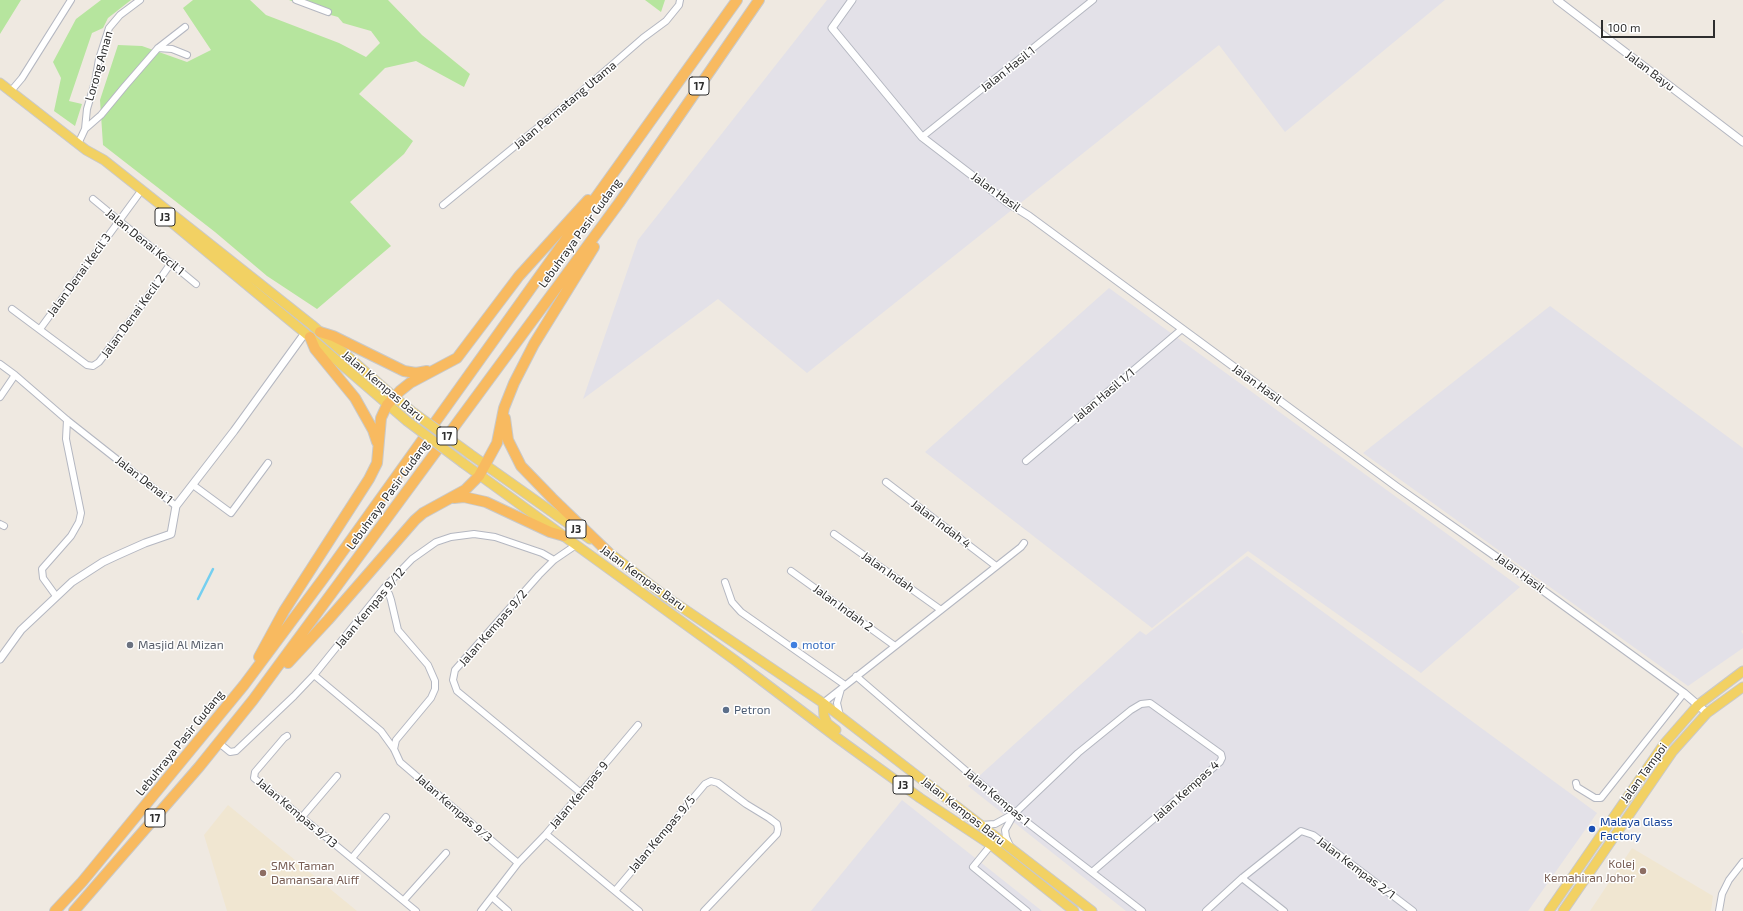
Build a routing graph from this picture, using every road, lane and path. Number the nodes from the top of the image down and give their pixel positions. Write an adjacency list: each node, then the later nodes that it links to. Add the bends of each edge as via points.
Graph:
1 (71, 0): 16 (street, via 22,78)
2 (140, 0): 17 (street, Lorong Aman, via 120,15 109,28 87,109)
3 (296, 0): 11 (street)
4 (680, 0): 26 (street, Jalan Permatang Utama, via 666,21)
5 (736, 0): 22 (highway, Lebuhraya Pasir Gudang / 17)
6 (759, 0): 25 (highway, Lebuhraya Pasir Gudang / 17)
7 (852, 0): 10 (street)
8 (1093, 0): 18 (street, Jalan Hasil 1)
9 (1557, 0): 19 (street, Jalan Bayu)
10 (846, 4): 18 (street, Jalan Hasil, via 832,28)
11 (328, 12)
12 (185, 27): 13 (street)
13 (158, 48): 14 (street, via 172,49); 17 (street, via 101,115)
14 (187, 55)
15 (0, 83): 16 (main road, Jalan Kempas Baru / J3)
16 (11, 91): 20 (main road, Jalan Kempas Baru / J3)
17 (85, 129): 20 (street, Lorong Aman)
18 (922, 137): 32 (street, Jalan Hasil, via 1008,203)
19 (1743, 142)
20 (78, 144): 21 (main road, Jalan Kempas Baru / J3)
21 (86, 150): 23 (main road, Jalan Kempas Baru / J3, via 100,165); 33 (main road, Jalan Kempas Baru / J3, via 104,160)
22 (620, 165): 36 (highway, via 519,276 457,358); 68 (highway, Lebuhraya Pasir Gudang / 17, via 380,502)
23 (138, 195): 27 (street, Jalan Denai Kecil 3); 34 (main road, Jalan Kempas Baru / J3)
24 (93, 199): 27 (street, Jalan Denai Kecil 1)
25 (619, 203): 40 (highway, via 575,280 534,344); 72 (highway, Lebuhraya Pasir Gudang / 17)
26 (443, 205)
27 (119, 220): 28 (street, Jalan Denai Kecil 1); 31 (street, Jalan Denai Kecil 3)
28 (170, 263): 29 (street, Jalan Denai Kecil 1); 31 (street, Jalan Denai Kecil 2, via 137,312 99,362 93,366 88,365)
29 (196, 284)
30 (12, 309): 31 (street)
31 (40, 329)
32 (1182, 329): 43 (street, Jalan Hasil 1/1); 71 (street, Jalan Hasil)
33 (320, 332): 36 (highway, via 404,371 416,373); 39 (main road, Jalan Kempas Baru / J3)
34 (307, 335): 39 (main road, Jalan Kempas Baru / J3); 42 (highway, via 315,349 355,398 373,430); 48 (street, Jalan Denai 1)
35 (0, 364): 37 (street, Jalan Denai 1)
36 (439, 369): 39 (highway, via 400,390)
37 (15, 375): 38 (street); 41 (street, Jalan Denai 1)
38 (0, 397)
39 (390, 401): 42 (highway, via 381,418); 45 (main road, Jalan Kempas Baru / J3, bridge, via 414,413); 46 (main road, Jalan Kempas Baru / J3, bridge, via 407,421)
40 (504, 408): 45 (highway, via 496,443); 55 (highway, via 508,440 521,466)
41 (67, 420): 50 (street, Jalan Denai 1); 61 (street, via 66,438 81,513 71,536 42,569 43,578)
42 (379, 450): 68 (highway, via 377,463 369,479 284,611)
43 (1026, 461)
44 (268, 463): 48 (street, via 231,513)
45 (485, 466): 46 (highway); 55 (main road, Jalan Kempas Baru / J3)
46 (479, 476): 49 (highway, via 465,490); 52 (main road, Jalan Kempas Baru / J3)
47 (886, 482): 57 (street, Jalan Indah 4)
48 (192, 486): 50 (street, Jalan Denai 1)
49 (450, 499): 52 (highway, via 464,497 486,502); 72 (highway, via 415,520)
50 (176, 506): 61 (street, via 171,534 103,562)
51 (834, 534): 62 (street, Jalan Indah)
52 (564, 536): 54 (main road, Jalan Kempas Baru / J3)
53 (1024, 543): 57 (street)
54 (576, 544): 56 (street, Jalan Kempas 9/2); 81 (main road, Jalan Kempas Baru / J3)
55 (608, 552): 73 (main road, Jalan Kempas Baru / J3, via 665,596)
56 (554, 560): 60 (street, Jalan Kempas 9/12, via 542,553 495,537 474,534 451,537 424,549); 84 (street, Jalan Kempas 9/2, via 455,670 453,680 457,691)
57 (996, 566): 62 (street)
58 (791, 571): 63 (street, Jalan Indah 2)
59 (725, 582): 69 (street, via 732,602 741,612)
60 (384, 588): 66 (street, Jalan Kempas 9/12); 80 (street, via 389,594 398,630 428,666 435,681 431,698 396,740)
61 (56, 596): 64 (street, via 22,630)
62 (941, 610): 63 (street)
63 (895, 646): 67 (street)
64 (0, 659)
65 (1743, 671): 74 (main road, Jalan Tampoi)
66 (314, 675): 79 (street, Jalan Kempas 9/12, via 236,751 230,752); 80 (street, Jalan Kempas 9/3, via 381,731)
67 (856, 676): 69 (street); 85 (street, Jalan Kempas 1)
68 (244, 685): 101 (highway, Lebuhraya Pasir Gudang / 17, via 82,882)
69 (843, 687): 73 (street); 76 (street, via 837,703)
70 (1743, 687): 75 (main road, Jalan Tampoi)
71 (1684, 693): 74 (street, Jalan Hasil); 83 (street, via 1601,798 1595,798 1583,791)
72 (254, 700): 79 (highway, Lebuhraya Pasir Gudang / 17)
73 (823, 703): 76 (main road, Jalan Kempas Baru / J3); 81 (main road, via 822,712 827,723)
74 (1698, 705): 75 (street, Jalan Hasil); 115 (main road, Jalan Tampoi, via 1664,744)
75 (1707, 712): 116 (main road, Jalan Tampoi, via 1673,752)
76 (841, 717): 88 (main road, Jalan Kempas Baru / J3)
77 (638, 725): 84 (street, Jalan Kempas 9)
78 (287, 736): 86 (street, Jalan Kempas 9/13, via 254,778)
79 (218, 743): 102 (highway, Lebuhraya Pasir Gudang / 17)
80 (394, 749): 95 (street, Jalan Kempas 9/3, via 400,762)
81 (868, 759): 90 (main road, Jalan Kempas Baru / J3, via 920,798)
82 (337, 776): 86 (street)
83 (1576, 783)
84 (581, 793): 89 (street, Jalan Kempas 9)
85 (1015, 813): 88 (street, via 1000,822); 91 (street, via 1005,830); 96 (street, Jalan Kempas 1); 96 (street, Jalan Kempas 4, via 1078,753 1141,704 1150,703 1221,754 1220,762)
86 (302, 817): 93 (street, Jalan Kempas 9/13)
87 (386, 817): 93 (street)
88 (981, 825): 91 (main road, Jalan Kempas Baru / J3)
89 (546, 834): 95 (street, Jalan Kempas 9); 98 (street)
90 (991, 845): 108 (street, via 973,867); 109 (main road, Jalan Kempas Baru / J3)
91 (1012, 850): 110 (main road, Jalan Kempas Baru / J3)
92 (446, 853): 100 (street)
93 (352, 858): 100 (street, Jalan Kempas 9/13)
94 (1743, 862): 117 (street, via 1729,880)
95 (518, 863): 99 (street, Jalan Kempas 9)
96 (1092, 872): 111 (street, Jalan Kempas 1)
97 (1242, 878): 112 (street, Jalan Kempas 2/1); 113 (street); 114 (street, Jalan Kempas 2/1, via 1301,831 1313,835)
98 (615, 890): 106 (street); 107 (street, Jalan Kempas 9/5, via 705,784 711,781 718,783 769,818 777,824 778,829 777,834)
99 (492, 897): 104 (street, Jalan Kempas 9); 105 (street)
100 (404, 900): 103 (street, Jalan Kempas 9/13)
101 (55, 911)
102 (74, 911)
103 (416, 911)
104 (481, 911)
105 (508, 911)
106 (639, 911)
107 (704, 911)
108 (1027, 911)
109 (1074, 911)
110 (1092, 911)
111 (1142, 911)
112 (1206, 911)
113 (1284, 911)
114 (1413, 911)
115 (1549, 911)
116 (1563, 911)
117 (1718, 911)

